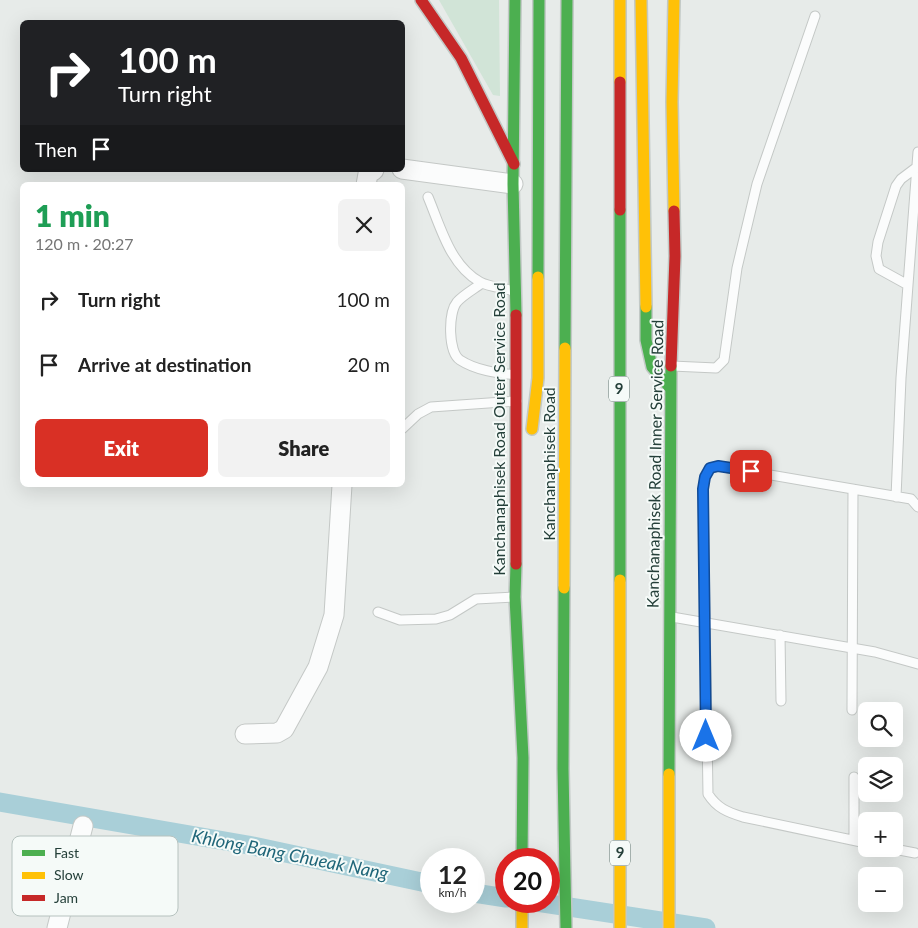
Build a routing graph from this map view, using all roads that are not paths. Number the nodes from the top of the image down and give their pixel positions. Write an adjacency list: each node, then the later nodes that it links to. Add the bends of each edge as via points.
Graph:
1 (421, 0): 10 (main road, via 459,53)
2 (515, 0): 10 (main road, Kanchanaphisek Road Outer Service Road)
3 (567, 0): 48 (main road, Kanchanaphisek Road, via 563,769)
4 (620, 0): 49 (main road, 9)
5 (641, 0): 20 (main road, via 646,340 652,367)
6 (674, 0): 18 (main road, Kanchanaphisek Road Inner Service Road, via 675,256)
7 (539, 1): 27 (main road, via 538,378)
8 (815, 16): 18 (lane, via 757,184 737,268 724,360 716,368)
9 (918, 152): 11 (lane)
10 (514, 164): 13 (main road, Kanchanaphisek Road Outer Service Road)
11 (917, 167): 16 (lane); 16 (lane, via 896,186 876,256 879,269)
12 (405, 169): 13 (street)
13 (513, 184): 17 (main road, Kanchanaphisek Road Outer Service Road)
14 (428, 198): 15 (lane, via 455,260)
15 (482, 283): 17 (lane); 19 (lane, via 457,301 451,313 452,347 458,359 470,365)
16 (908, 285): 25 (lane)
17 (516, 291): 19 (main road, Kanchanaphisek Road Outer Service Road)
18 (671, 366): 20 (main road, Kanchanaphisek Road Inner Service Road)
19 (518, 376): 21 (main road, Kanchanaphisek Road Outer Service Road)
20 (670, 388): 30 (main road, Kanchanaphisek Road Inner Service Road)
21 (518, 401): 22 (lane, via 431,407); 27 (main road, Kanchanaphisek Road Outer Service Road)
22 (405, 426)
23 (342, 487): 37 (street, via 334,615 318,667 284,729 277,733)
24 (853, 490): 25 (lane); 31 (lane, via 734,468 710,468 703,489); 33 (lane)
25 (896, 497): 26 (lane, via 910,499)
26 (918, 507)
27 (518, 519): 28 (main road, Kanchanaphisek Road Outer Service Road)
28 (515, 597): 29 (lane, via 476,599 450,615 436,619 400,620); 43 (main road, Kanchanaphisek Road Outer Service Road, via 523,758)
29 (378, 612)
30 (670, 617): 31 (lane); 50 (main road, Kanchanaphisek Road Inner Service Road)
31 (706, 623): 32 (lane); 41 (lane, via 708,794 714,804 743,817)
32 (780, 635): 33 (lane); 35 (lane)
33 (851, 648): 34 (lane); 36 (lane)
34 (918, 664)
35 (781, 701)
36 (852, 710)
37 (245, 734)
38 (854, 777): 41 (lane)
39 (83, 826): 40 (street)
40 (80, 836)
41 (854, 840): 42 (lane)
42 (858, 841)
43 (522, 848)
44 (903, 851): 45 (lane)
45 (915, 853)
46 (522, 913): 47 (main road)
47 (522, 928)
48 (566, 928)
49 (620, 928)
50 (669, 928)

